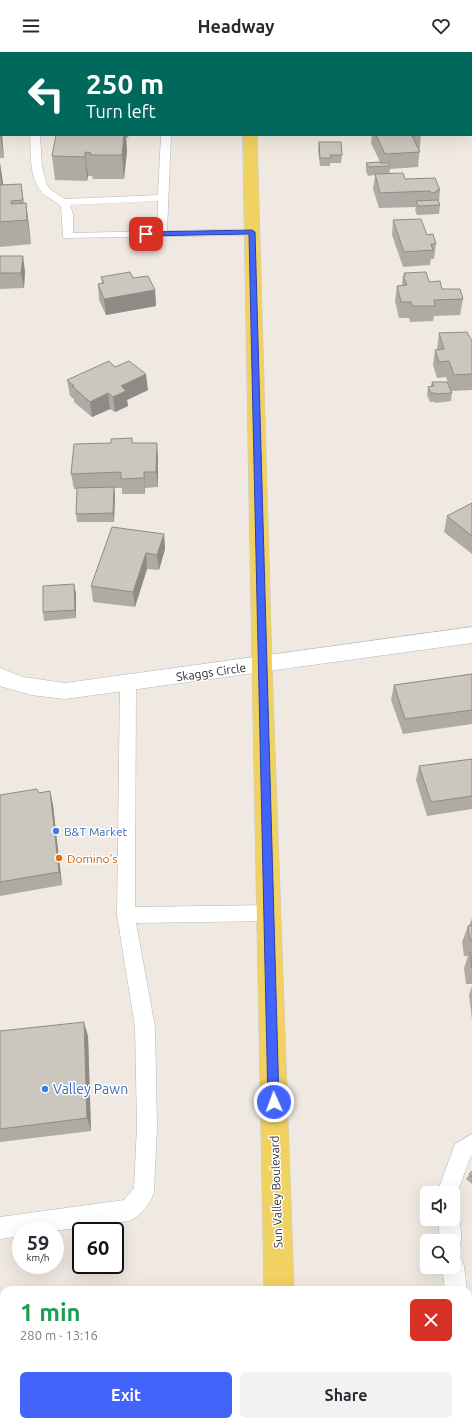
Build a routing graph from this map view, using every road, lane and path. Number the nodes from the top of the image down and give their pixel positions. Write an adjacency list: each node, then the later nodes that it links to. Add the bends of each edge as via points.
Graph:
1 (35, 136): 5 (lane, via 42,184 46,192)
2 (166, 136): 4 (lane)
3 (250, 136): 6 (main road, Sun Valley Boulevard)
4 (164, 198): 5 (lane); 7 (lane)
5 (62, 202): 7 (lane, via 66,207 68,236)
6 (252, 232): 7 (lane); 9 (main road, Sun Valley Boulevard)
7 (162, 234)
8 (472, 636): 9 (street, Skaggs Circle)
9 (262, 665): 11 (street, Skaggs Circle); 12 (main road, Sun Valley Boulevard)
10 (0, 676): 11 (street, Skaggs Circle, via 7,681 33,688 65,691)
11 (128, 683): 13 (lane)
12 (268, 913): 13 (lane); 18 (main road, Sun Valley Boulevard)
13 (126, 915): 16 (lane, via 145,1027 148,1126 144,1192 129,1210)
14 (472, 1144): 15 (lane, via 462,1151)
15 (450, 1186)
16 (0, 1228)
17 (454, 1274): 19 (lane)
18 (279, 1286)
19 (456, 1286)

